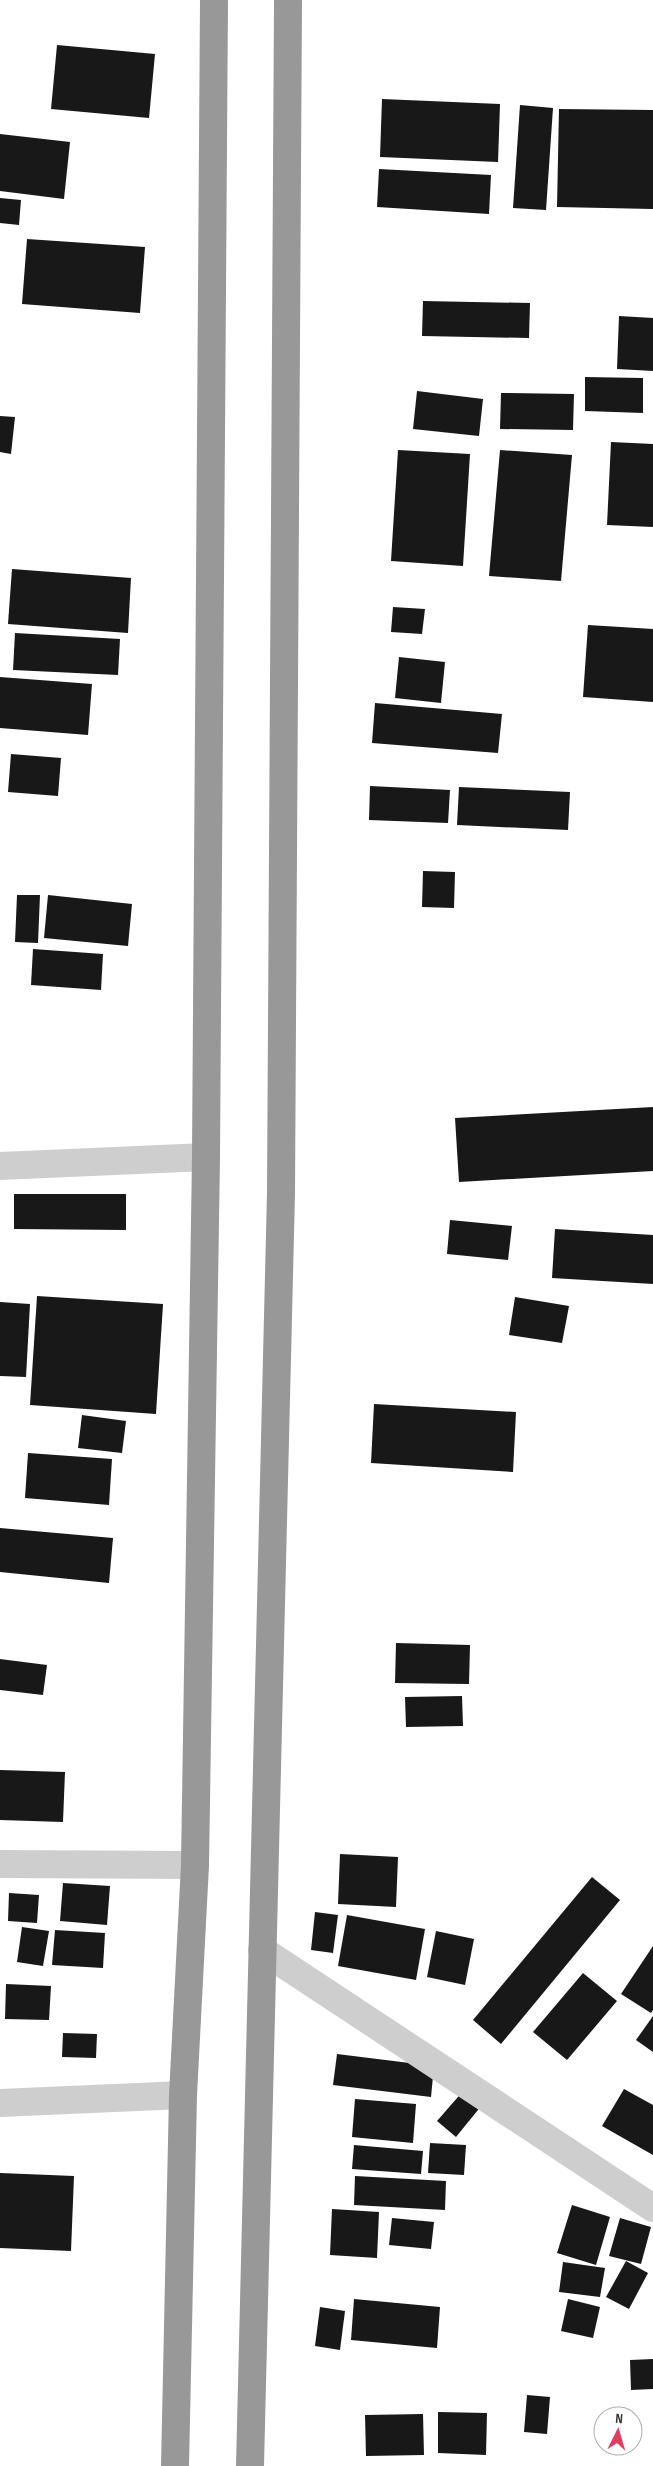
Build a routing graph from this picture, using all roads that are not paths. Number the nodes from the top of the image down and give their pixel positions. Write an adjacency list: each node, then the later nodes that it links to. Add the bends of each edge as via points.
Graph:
1 (214, 0): 3 (highway)
2 (288, 0): 7 (highway, via 281,1194)
3 (206, 1157): 4 (street); 6 (highway)
4 (0, 1166)
5 (0, 1864): 6 (street)
6 (195, 1865): 8 (highway)
7 (262, 1950): 10 (street); 12 (highway)
8 (184, 2095): 9 (street); 11 (highway)
9 (0, 2103)
10 (653, 2208)
11 (175, 2466)
12 (250, 2466)

